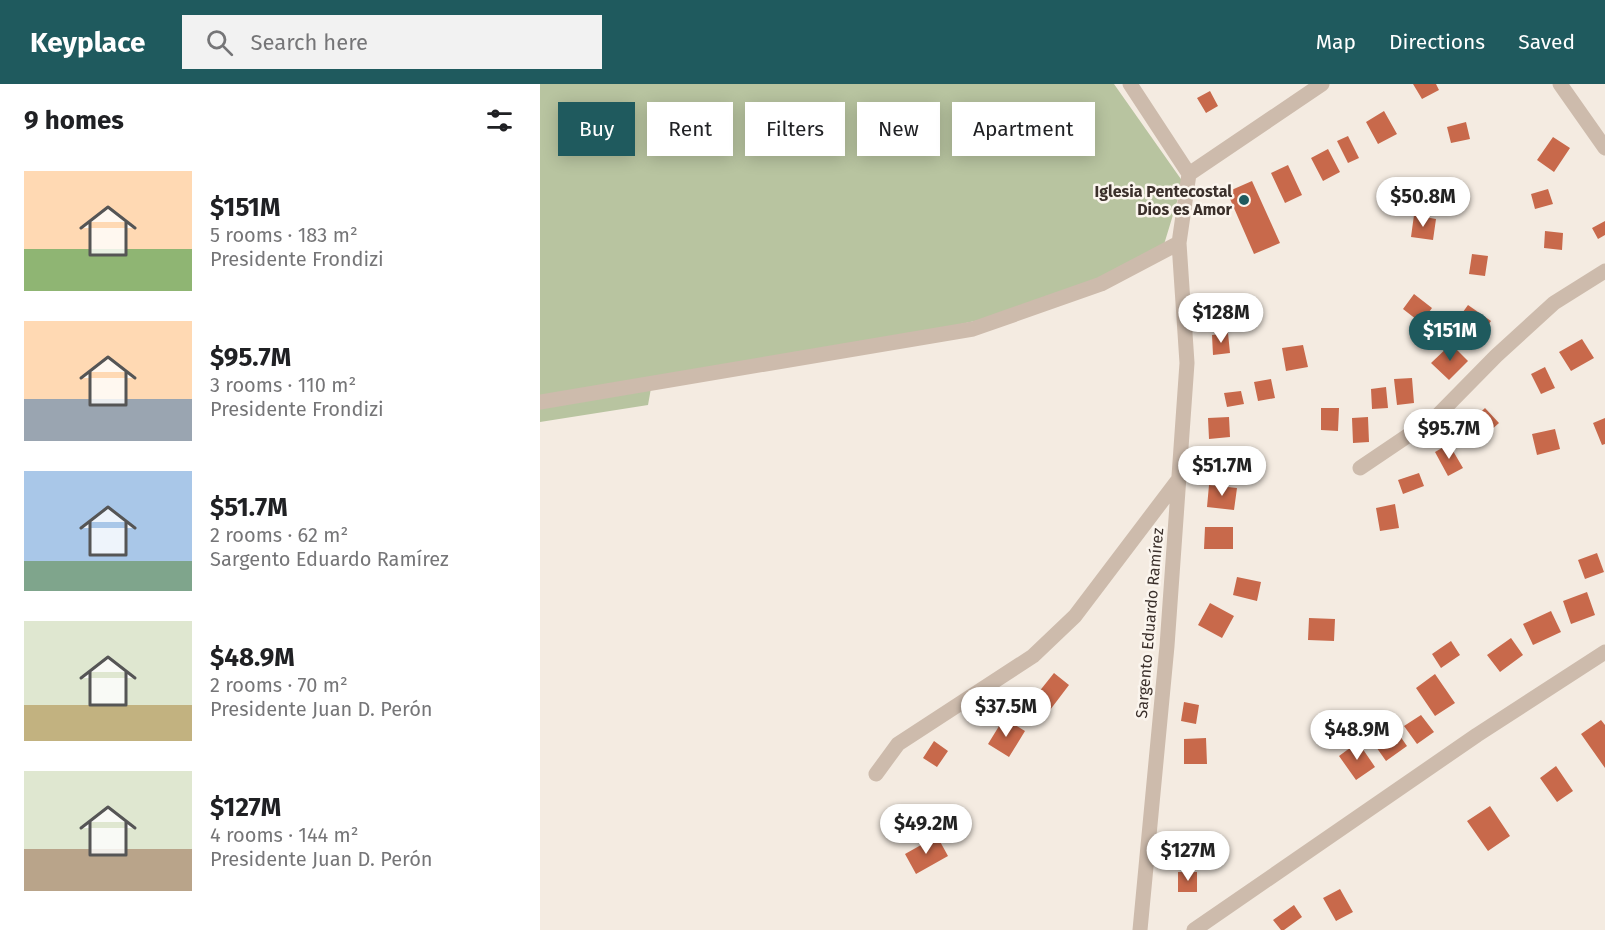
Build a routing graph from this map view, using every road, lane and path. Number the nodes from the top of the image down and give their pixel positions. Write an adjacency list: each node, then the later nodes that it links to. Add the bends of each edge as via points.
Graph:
1 (1130, 84): 5 (street)
2 (1322, 84): 5 (street)
3 (1560, 84): 4 (street)
4 (1605, 148)
5 (1189, 174): 6 (street, Sargento Eduardo Ramírez)
6 (1179, 243): 8 (street, via 1101,284 973,329); 10 (street, Sargento Eduardo Ramírez, via 1187,363)
7 (1605, 271): 9 (street, via 1554,303 1437,416)
8 (540, 402)
9 (1360, 468)
10 (1178, 480): 12 (street, via 1075,616 1033,656 898,744); 13 (street, Sargento Eduardo Ramírez, via 1167,646)
11 (1605, 652): 14 (street)
12 (876, 774)
13 (1140, 930)
14 (1194, 930)

